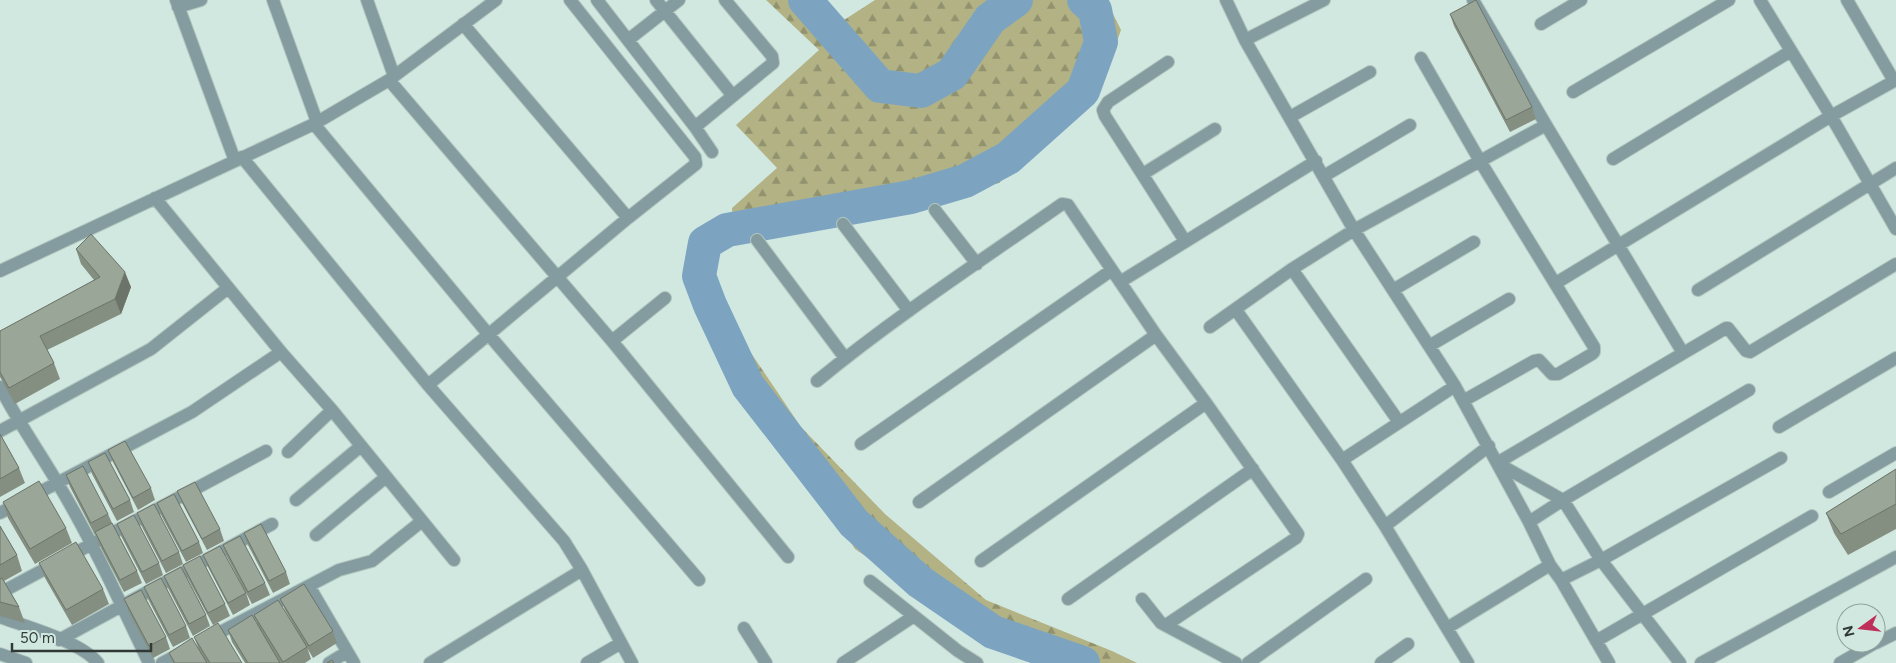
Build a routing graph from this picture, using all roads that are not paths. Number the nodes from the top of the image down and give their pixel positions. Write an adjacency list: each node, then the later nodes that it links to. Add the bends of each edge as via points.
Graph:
1 (201, 0): 17 (street)
2 (273, 0): 33 (street)
3 (367, 0): 27 (street)
4 (570, 0): 49 (street, via 697,160 695,166)
5 (597, 0): 21 (street)
6 (656, 0): 18 (street)
7 (679, 0): 18 (street)
8 (725, 0): 30 (street, via 773,59 771,65)
9 (1226, 0): 22 (street)
10 (1324, 0): 22 (street)
11 (1473, 0): 35 (street)
12 (1581, 0): 20 (street)
13 (1729, 0): 29 (street)
14 (1760, 0): 23 (street)
15 (1847, 0): 28 (street)
16 (491, 1): 19 (street)
17 (177, 3): 39 (street)
18 (665, 11): 21 (street); 30 (street)
19 (463, 24): 27 (street); 49 (street)
20 (1541, 24)
21 (628, 40): 36 (street)
22 (1245, 40): 32 (street)
23 (1790, 50): 31 (street); 40 (street)
24 (1421, 58): 42 (street)
25 (1168, 62): 44 (street, via 1108,102 1104,110)
26 (1370, 72): 32 (street)
27 (391, 78): 33 (street); 62 (street)
28 (1895, 81): 31 (street)
29 (1573, 92)
30 (733, 96): 36 (street)
31 (1831, 116): 46 (street); 56 (street)
32 (1290, 118): 41 (street)
33 (315, 123): 39 (street); 73 (street)
34 (1410, 125): 45 (street)
35 (1546, 125): 42 (street); 56 (street)
36 (695, 126): 38 (street)
37 (1216, 129): 44 (street)
38 (712, 152)
39 (239, 159): 47 (street); 82 (street)
40 (1613, 159)
41 (1316, 161): 45 (street); 54 (street)
42 (1480, 161): 52 (street); 64 (street)
43 (1896, 168): 46 (street)
44 (1143, 174): 54 (street)
45 (1324, 176): 52 (street)
46 (1869, 185): 51 (street); 67 (street)
47 (155, 198): 60 (street); 65 (street)
48 (936, 210): 57 (street)
49 (628, 218): 62 (street)
50 (843, 224): 71 (street)
51 (1896, 229)
52 (1354, 230): 59 (street); 66 (street)
53 (756, 240): 79 (street)
54 (1186, 241): 63 (street)
55 (1474, 242): 66 (street)
56 (1619, 244): 64 (street); 78 (street)
57 (977, 264): 61 (street, via 1065,204 1070,206); 71 (street)
58 (1896, 264): 78 (street, via 1750,352 1746,352 1727,328)
59 (1292, 269): 70 (street); 90 (street)
60 (0, 270)
61 (1112, 270): 63 (street); 93 (street)
62 (558, 277): 73 (street); 75 (street)
63 (1120, 282): 74 (street)
64 (1556, 283): 86 (street, via 1594,352 1555,375 1541,362 1534,361)
65 (228, 288): 77 (street); 89 (street, via 158,344)
66 (1393, 290): 76 (street)
67 (1698, 290)
68 (665, 298): 75 (street)
69 (1509, 299): 76 (street)
70 (1236, 310): 72 (street); 100 (street)
71 (909, 311): 79 (street)
72 (1210, 327)
73 (489, 335): 82 (street); 125 (street)
74 (1156, 335): 87 (street); 108 (street)
75 (612, 342): 117 (street)
76 (1429, 346): 83 (street)
77 (282, 352): 88 (street); 104 (street, via 192,412)
78 (1683, 352): 101 (street)
79 (845, 358): 81 (street)
80 (1896, 358): 91 (street)
81 (817, 381)
82 (428, 385): 123 (street, via 564,541)
83 (1455, 386): 86 (street); 90 (street)
84 (0, 387): 89 (street)
85 (1749, 390): 107 (street)
86 (1463, 401): 95 (street)
87 (1206, 403): 102 (street); 121 (street)
88 (332, 410): 94 (street); 97 (street)
89 (18, 422): 92 (street); 104 (street)
90 (1400, 422): 100 (street)
91 (1779, 427)
92 (0, 431)
93 (861, 444)
94 (361, 446): 103 (street); 106 (street)
95 (1489, 446): 101 (street); 114 (street)
96 (266, 451): 116 (street)
97 (288, 452)
98 (1896, 453): 105 (street)
99 (1782, 458): 120 (street)
100 (1342, 460): 114 (street)
101 (1497, 462): 107 (street); 112 (street)
102 (1253, 469): 130 (street); 136 (street, via 1298,536)
103 (386, 477): 111 (street); 115 (street)
104 (57, 482): 109 (street); 116 (street)
105 (1829, 492)
106 (296, 500)
107 (1563, 500): 112 (street); 120 (street)
108 (919, 502)
109 (0, 513)
110 (1812, 516): 133 (street)
111 (422, 521): 119 (street); 128 (street, via 372,561 338,570)
112 (1529, 522): 122 (street)
113 (272, 524): 132 (street)
114 (1385, 526): 138 (street)
115 (316, 534)
116 (91, 545): 129 (street); 132 (street)
117 (788, 557)
118 (1896, 557): 163 (street)
119 (454, 560)
120 (1601, 560): 126 (street); 133 (street)
121 (981, 561)
122 (1550, 565): 126 (street); 138 (street)
123 (582, 570): 141 (street); 151 (street)
124 (1366, 579): 158 (street)
125 (699, 580)
126 (1561, 580): 140 (street)
127 (870, 582): 134 (street)
128 (309, 586): 145 (street); 149 (street)
129 (0, 593)
130 (1068, 599)
131 (1142, 599): 136 (street)
132 (122, 606): 139 (street); 148 (street)
133 (1642, 614): 140 (street); 162 (street)
134 (914, 616): 155 (street); 156 (street)
135 (0, 617): 139 (street)
136 (1166, 625): 157 (street)
137 (744, 628): 154 (street)
138 (1447, 628): 160 (street)
139 (59, 640): 147 (street, via 91,654)
140 (1596, 640): 161 (street)
141 (621, 643): 152 (street); 153 (street)
142 (1408, 644): 159 (street)
143 (1858, 653): 164 (street)
144 (0, 654): 146 (street)
145 (351, 658): 150 (street)
146 (26, 663)
147 (98, 663)
148 (149, 663)
149 (162, 663)
150 (329, 663)
151 (430, 663)
152 (587, 663)
153 (632, 663)
154 (766, 663)
155 (843, 663)
156 (977, 663)
157 (1236, 663)
158 (1248, 663)
159 (1380, 663)
160 (1468, 663)
161 (1609, 663)
162 (1680, 663)
163 (1701, 663)
164 (1840, 663)

